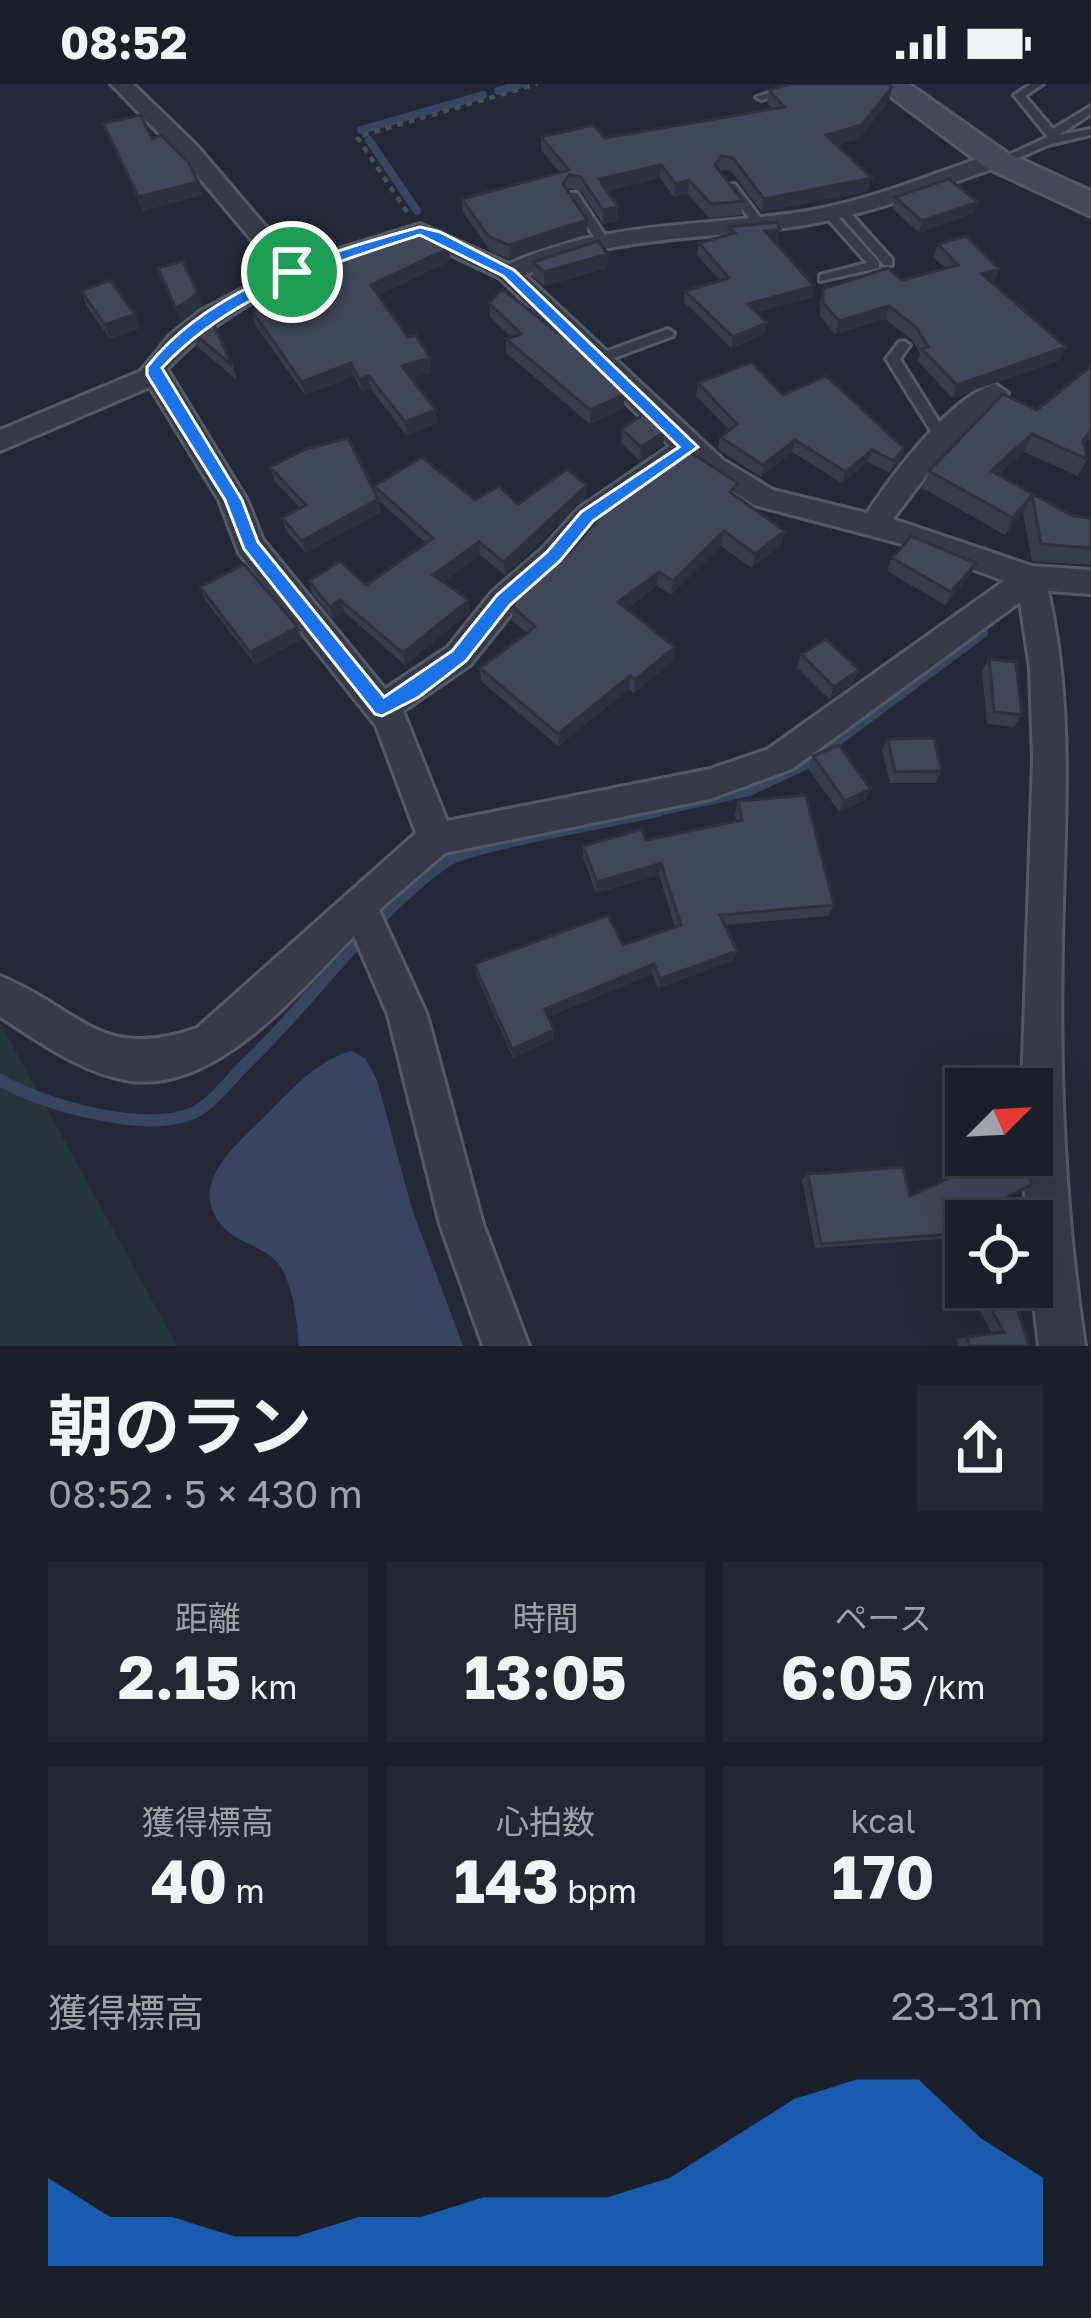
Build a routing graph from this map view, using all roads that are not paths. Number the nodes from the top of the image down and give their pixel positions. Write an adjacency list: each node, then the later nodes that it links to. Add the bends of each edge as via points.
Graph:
1 (121, 84): 17 (street)
2 (811, 84): 5 (lane)
3 (889, 84): 9 (main road)
4 (1038, 84): 8 (lane, via 1018,95)
5 (761, 98)
6 (1091, 109): 8 (lane)
7 (1091, 133): 8 (lane)
8 (1052, 137): 9 (lane)
9 (999, 161): 12 (main road); 13 (street)
10 (723, 176): 14 (lane)
11 (573, 195): 15 (lane)
12 (1091, 206)
13 (835, 212): 14 (street); 16 (lane); 19 (lane, via 875,265)
14 (759, 224): 15 (street)
15 (604, 243): 18 (street)
16 (888, 262)
17 (292, 272): 18 (street, via 420,231); 23 (street, via 186,333)
18 (508, 273): 22 (street)
19 (824, 278)
20 (668, 333): 22 (lane)
21 (904, 344): 25 (lane, via 892,359)
22 (596, 360): 27 (street)
23 (155, 375): 26 (street); 31 (street, via 233,500 250,545)
24 (994, 393): 25 (street)
25 (941, 436): 28 (street)
26 (0, 441)
27 (689, 447): 28 (street, via 764,498); 31 (street, via 587,517 459,656)
28 (875, 525): 29 (street)
29 (1030, 578): 30 (street); 32 (street, via 780,759 710,784); 36 (street, via 1046,671 1040,1064 1043,1180)
30 (1091, 582)
31 (382, 708): 32 (street)
32 (436, 839): 33 (street)
33 (358, 909): 34 (street, via 208,1044 156,1062 87,1048); 35 (street, via 383,947 418,1044 457,1210)
34 (0, 995)
35 (506, 1346)
36 (1062, 1346)

